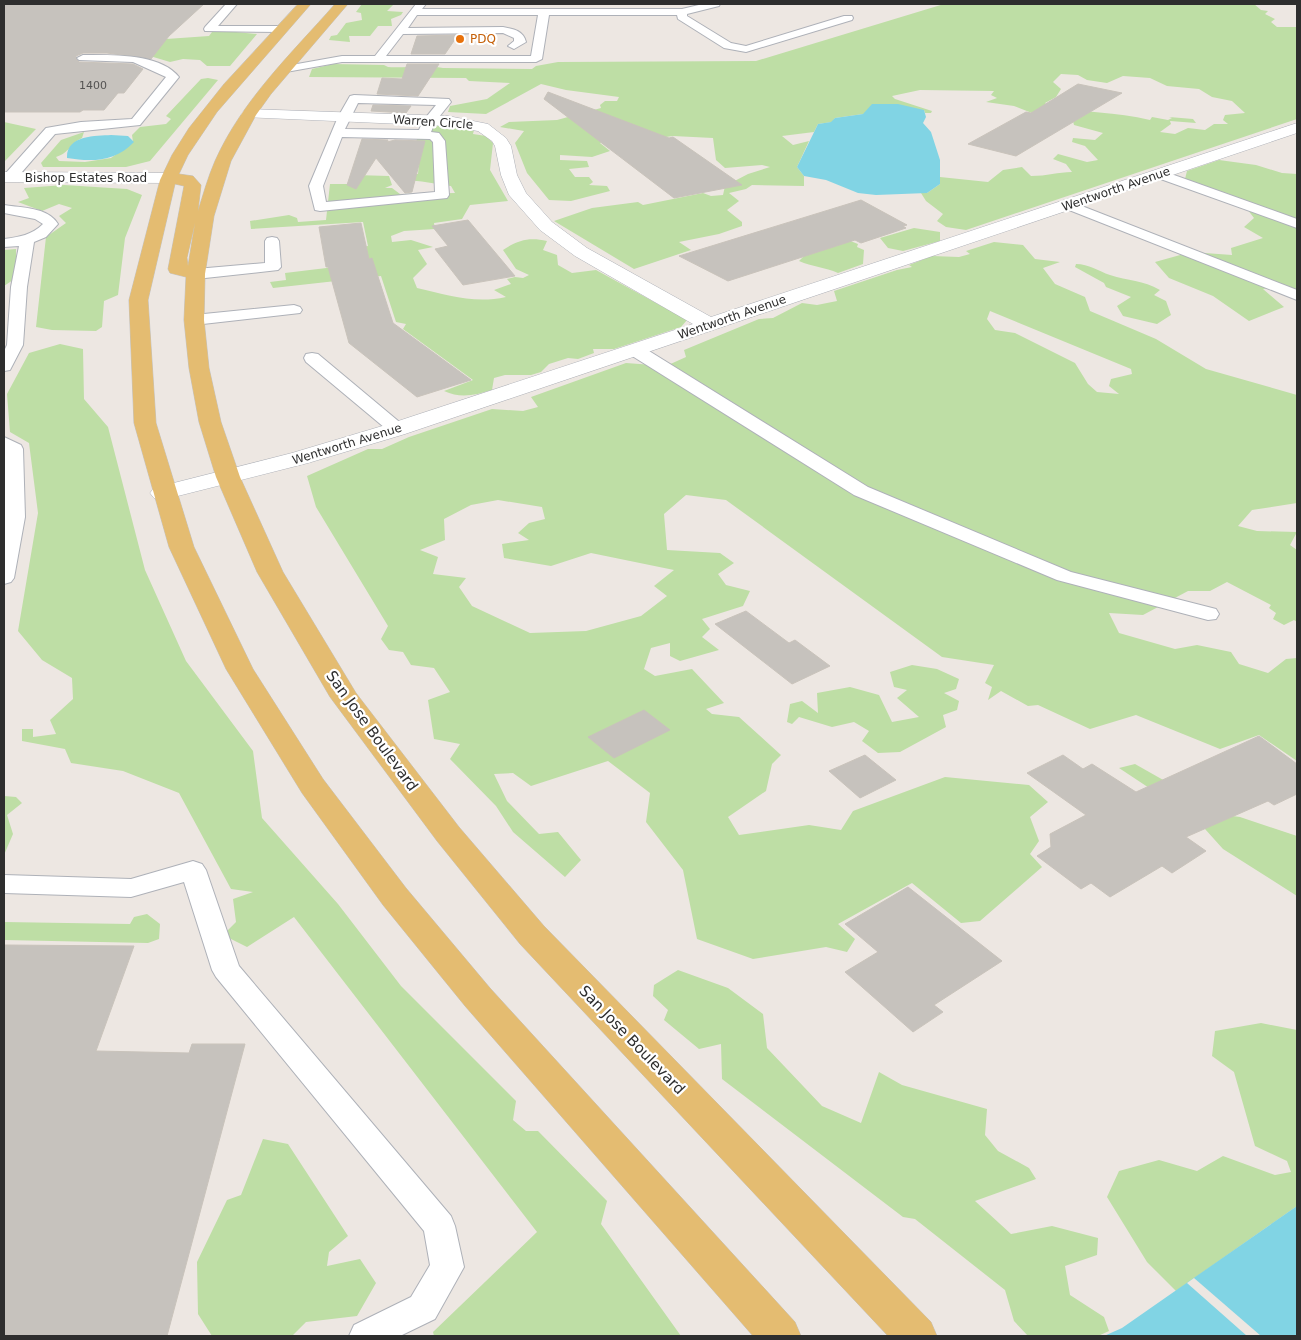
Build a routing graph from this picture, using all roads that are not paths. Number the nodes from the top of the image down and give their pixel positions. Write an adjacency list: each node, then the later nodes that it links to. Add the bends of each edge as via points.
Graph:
1 (232, 4): 10 (lane, via 209,29)
2 (305, 4): 10 (main road)
3 (342, 4): 6 (main road, San Jose Boulevard)
4 (715, 4): 8 (lane)
5 (418, 8): 7 (lane); 11 (lane)
6 (331, 10): 15 (main road, San Jose Boulevard)
7 (544, 12): 8 (lane); 14 (lane)
8 (682, 12): 9 (lane, via 682,17 728,46 746,49)
9 (848, 18)
10 (282, 29): 20 (main road)
11 (400, 31): 12 (lane); 14 (lane, via 503,30 519,37 520,42 509,46)
12 (388, 46): 13 (lane); 18 (lane)
13 (407, 46)
14 (538, 46): 18 (lane, via 536,58)
15 (303, 48): 17 (lane); 19 (main road, San Jose Boulevard)
16 (83, 58): 26 (lane, via 135,59 173,77 136,122 51,131)
17 (342, 59): 18 (lane); 19 (lane)
18 (378, 59)
19 (286, 69): 21 (main road, San Jose Boulevard)
20 (235, 81): 21 (main road, via 243,87); 27 (main road, via 208,113)
21 (237, 112): 22 (street, Warren Circle); 34 (main road, San Jose Boulevard, via 212,190)
22 (341, 125): 23 (street, Warren Circle); 23 (lane, via 354,100 445,102); 23 (lane, via 316,186 320,206 442,195 439,141)
23 (426, 127): 38 (street, Warren Circle, via 466,123 491,131 503,146 509,175 518,195 546,226 588,257)
24 (1297, 128): 25 (street, Wentworth Avenue)
25 (1160, 174): 28 (street, Wentworth Avenue); 30 (lane)
26 (7, 177): 27 (street, Bishop Estates Road)
27 (169, 178): 34 (main road, via 193,184 177,269); 45 (main road, via 153,222 141,277 137,325 138,376 146,428)
28 (1069, 205): 35 (lane); 38 (street, Wentworth Avenue)
29 (4, 209): 31 (lane, via 48,219 51,224 45,231)
30 (1297, 224)
31 (27, 241): 33 (lane); 41 (lane, via 19,286 15,345)
32 (272, 241): 34 (lane, via 273,267)
33 (4, 243)
34 (196, 274): 37 (main road, San Jose Boulevard)
35 (1297, 295)
36 (294, 310): 37 (lane)
37 (194, 320): 44 (main road, San Jose Boulevard, via 210,422)
38 (710, 325): 39 (street, Wentworth Avenue)
39 (635, 350): 42 (street, Wentworth Avenue); 48 (lane, via 861,491 1064,576)
40 (312, 358): 42 (lane)
41 (4, 366)
42 (397, 429): 44 (street, Wentworth Avenue)
43 (4, 443): 46 (lane, via 14,449)
44 (228, 477): 45 (street, Wentworth Avenue); 52 (main road, San Jose Boulevard, via 270,572 344,697 448,834 532,935)
45 (162, 493): 50 (main road, via 200,597 269,722 374,872 458,976)
46 (9, 518): 47 (lane)
47 (4, 578)
48 (1208, 614)
49 (4, 884): 51 (lane, via 130,888 193,870 226,970 439,1226 447,1267 423,1308)
50 (767, 1321)
51 (366, 1336)
52 (916, 1336)

